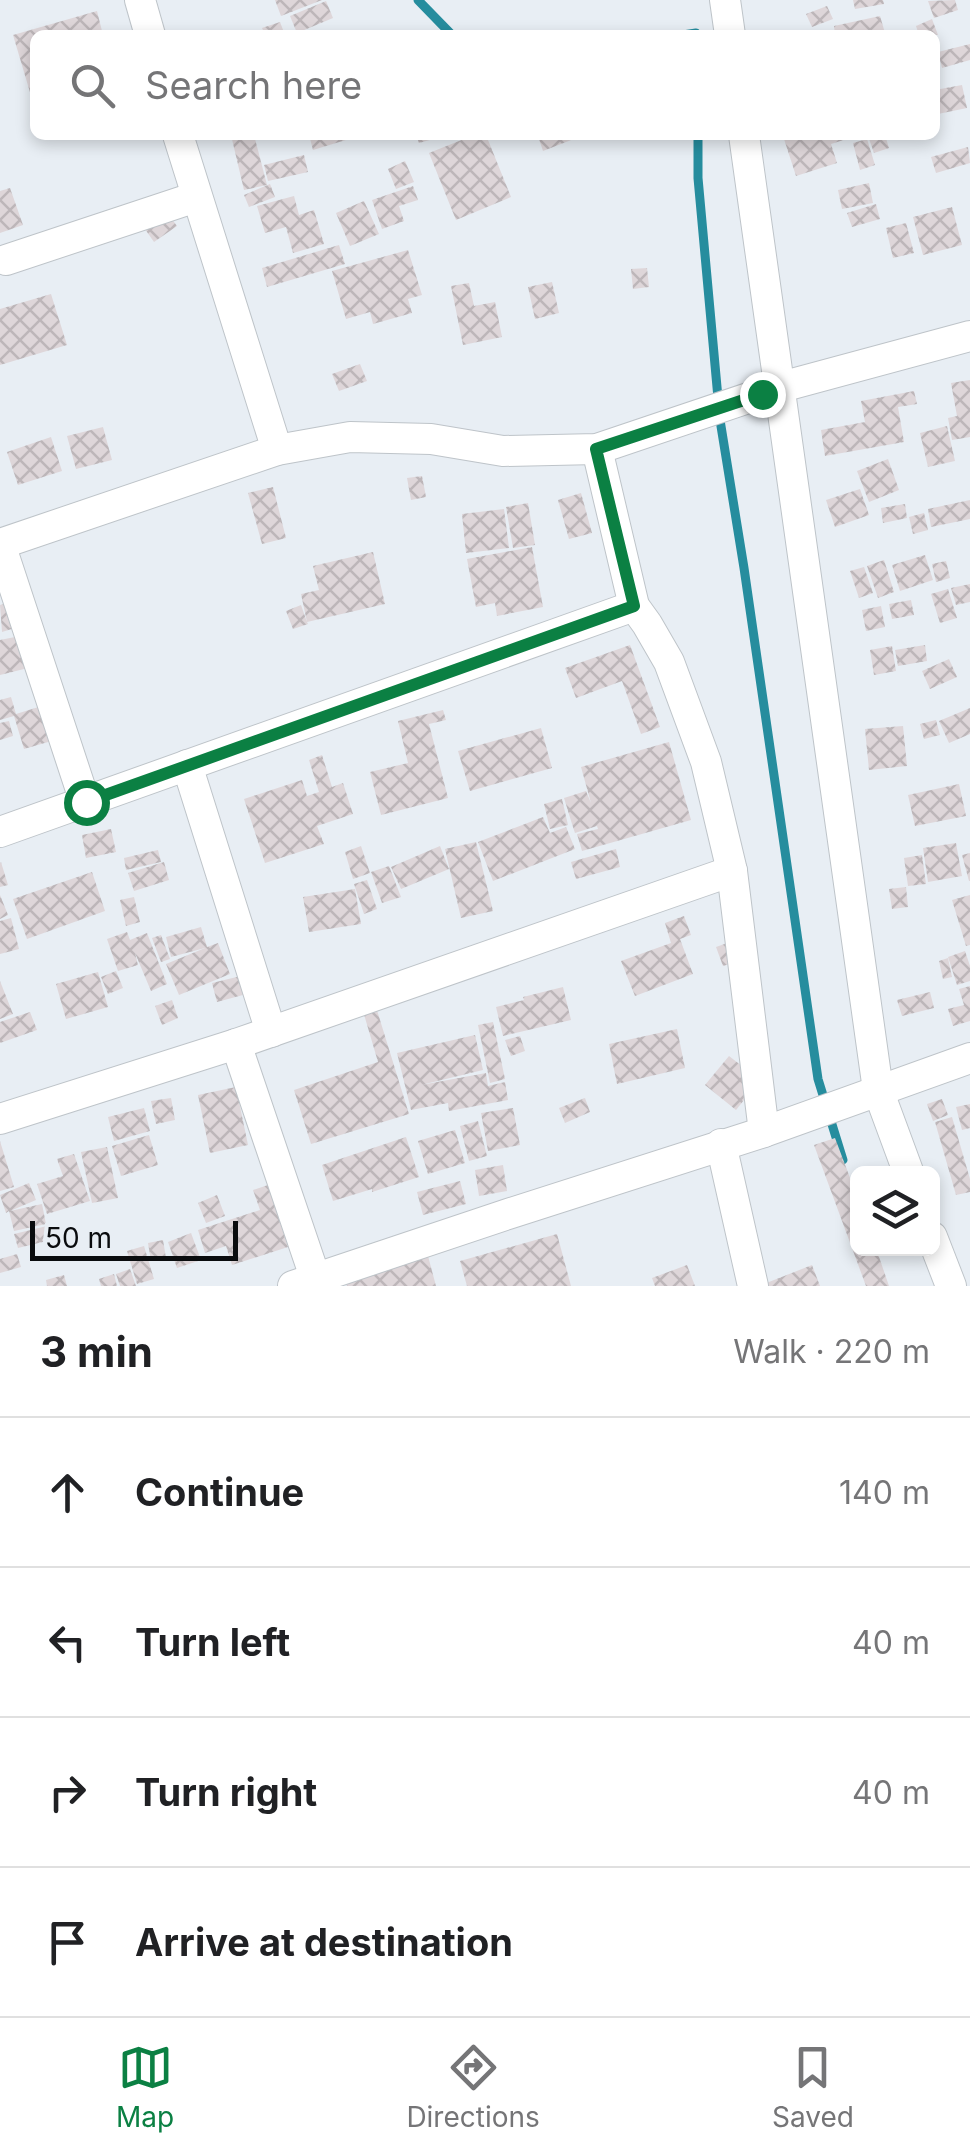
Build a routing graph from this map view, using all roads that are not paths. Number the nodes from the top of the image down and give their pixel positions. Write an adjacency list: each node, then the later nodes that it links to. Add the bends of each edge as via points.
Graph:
1 (140, 0): 3 (street)
2 (725, 0): 4 (street)
3 (149, 30)
4 (729, 30)
5 (179, 140): 7 (street)
6 (745, 140): 10 (street)
7 (196, 197): 8 (street); 12 (street)
8 (2, 260)
9 (970, 336): 10 (street)
10 (771, 391): 11 (street); 22 (street)
11 (596, 449): 12 (street, via 503,451 350,438); 14 (street)
12 (277, 450): 13 (street)
13 (0, 544): 16 (street)
14 (634, 606): 15 (street); 18 (street, via 670,662 688,710)
15 (187, 764): 16 (street); 19 (street)
16 (86, 802): 17 (street)
17 (0, 832)
18 (732, 871): 19 (street); 24 (street)
19 (271, 1032): 20 (street)
20 (236, 1044): 23 (street); 28 (street)
21 (970, 1058): 22 (street)
22 (878, 1090): 24 (street); 26 (street)
23 (0, 1119)
24 (774, 1128): 25 (street)
25 (720, 1144): 28 (street); 29 (street)
26 (906, 1166)
27 (940, 1256): 30 (street)
28 (309, 1283)
29 (753, 1286)
30 (951, 1286)

